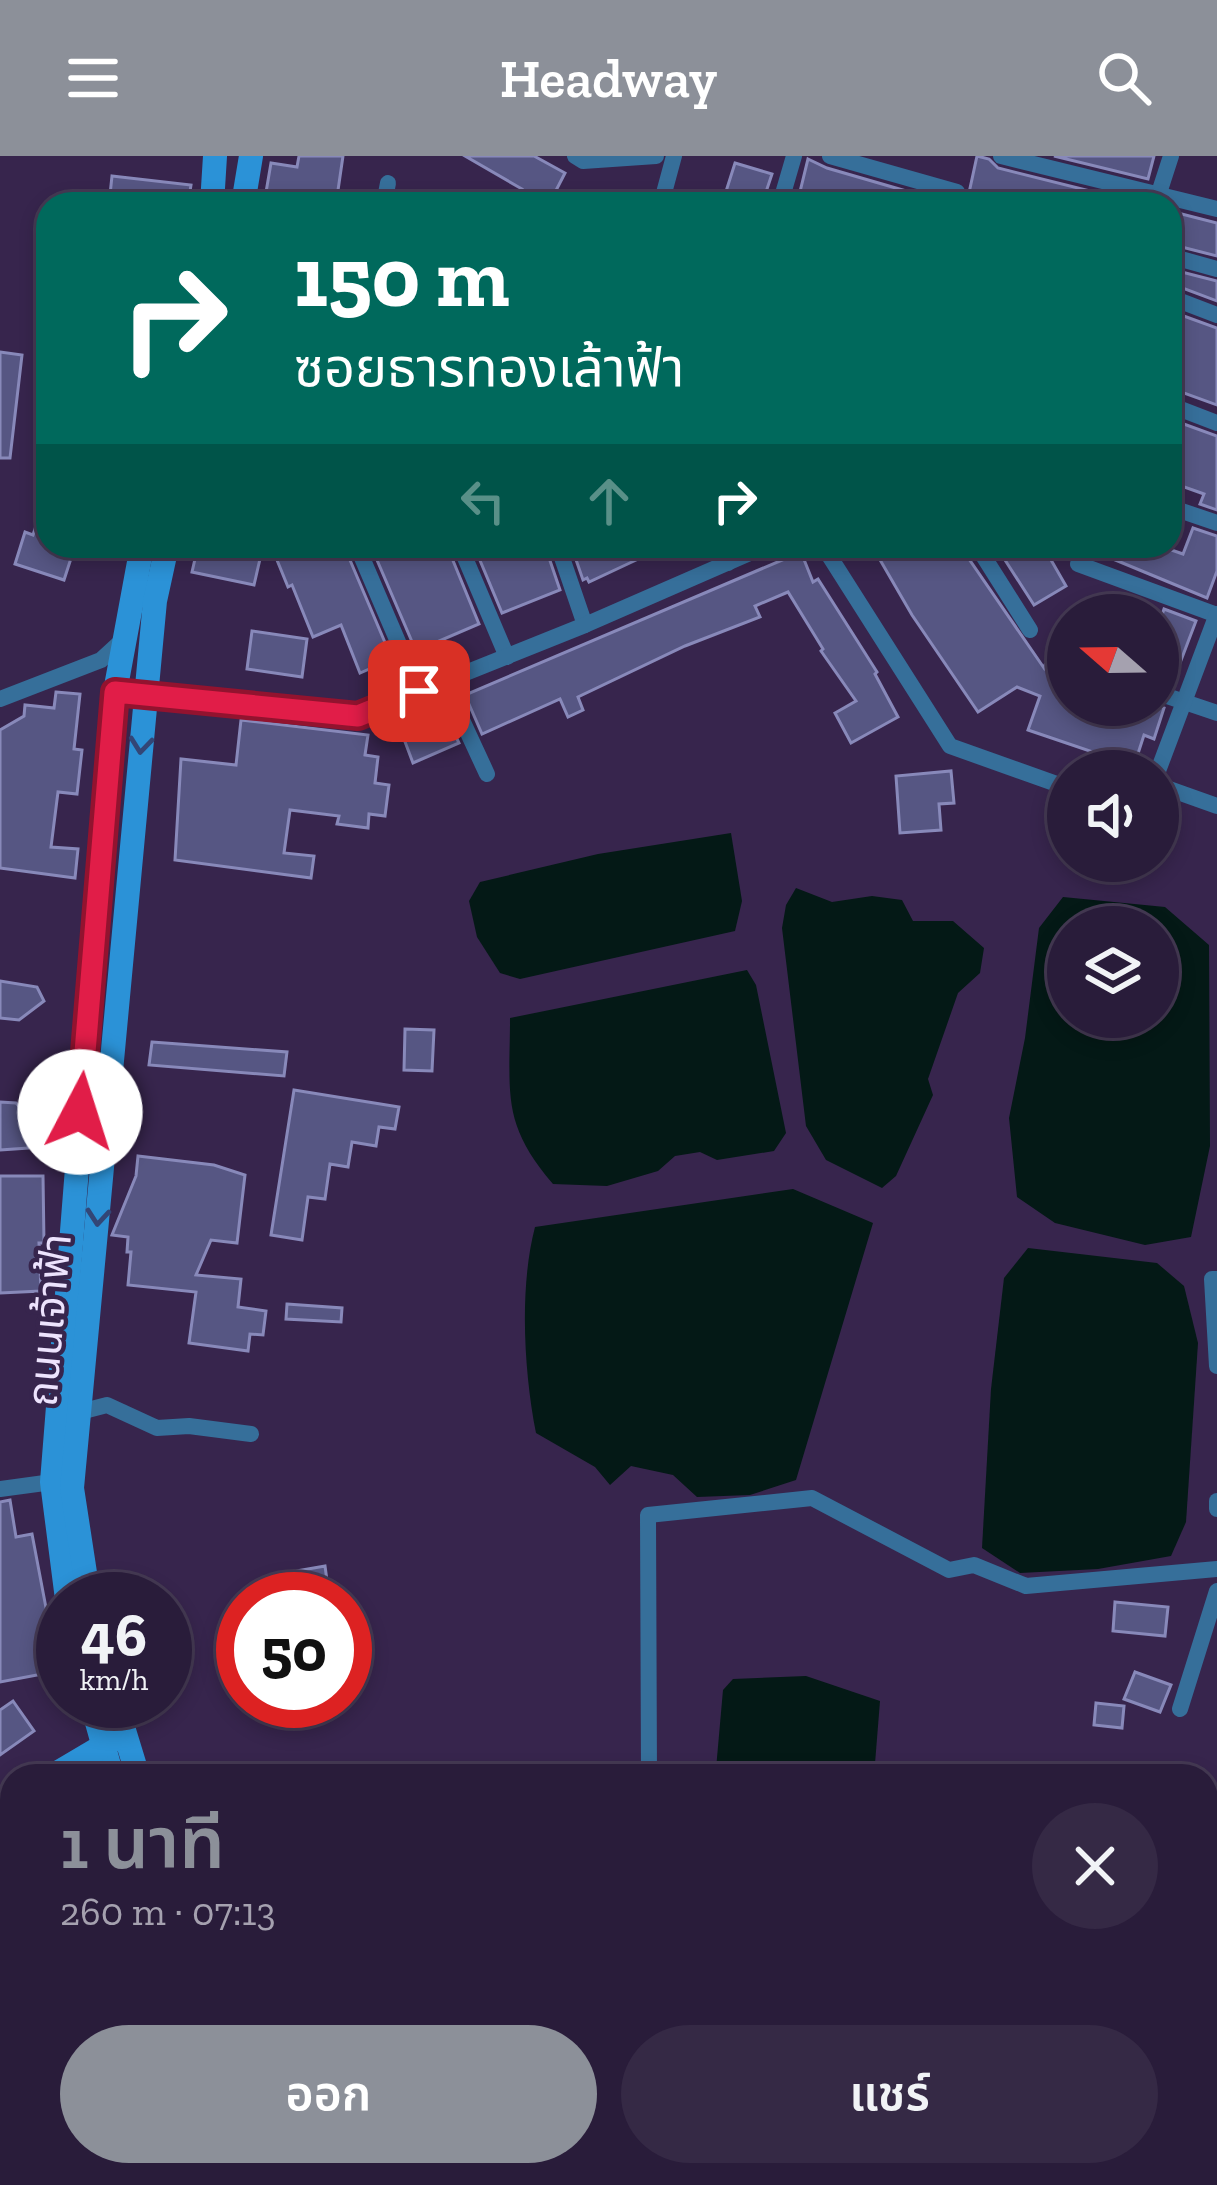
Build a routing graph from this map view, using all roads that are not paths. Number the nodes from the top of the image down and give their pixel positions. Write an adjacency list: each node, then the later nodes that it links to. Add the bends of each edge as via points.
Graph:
1 (215, 156): 12 (main road)
2 (251, 156): 13 (main road)
3 (574, 156): 4 (street)
4 (656, 156)
5 (674, 156): 15 (street)
6 (794, 156): 16 (street)
7 (830, 156): 10 (street)
8 (1001, 156): 19 (street)
9 (1171, 156): 20 (street)
10 (908, 181): 17 (street); 18 (street)
11 (388, 183): 14 (street)
12 (213, 192)
13 (245, 192)
14 (386, 192)
15 (664, 192)
16 (784, 192)
17 (905, 192)
18 (957, 192)
19 (1155, 192)
20 (1159, 192)
21 (1182, 199): 22 (street)
22 (1217, 209)
23 (1182, 259): 24 (street)
24 (1217, 269)
25 (1182, 302): 26 (street)
26 (1217, 315)
27 (1182, 410): 28 (street)
28 (1217, 423)
29 (1182, 510): 30 (street)
30 (1217, 523)
31 (140, 558): 43 (main road, ถนนเจ้าฟ้า)
32 (164, 558): 48 (main road, ถนนเจ้าฟ้า)
33 (363, 558): 46 (street)
34 (465, 558): 44 (street)
35 (562, 558): 41 (street)
36 (718, 558): 41 (street)
37 (831, 558): 55 (street, via 950,746)
38 (985, 558): 42 (street)
39 (1078, 564): 40 (street)
40 (1217, 615): 51 (street)
41 (585, 625): 44 (street)
42 (1030, 630)
43 (125, 638): 47 (main road, ถนนเจ้าฟ้า); 49 (street, via 101,660)
44 (507, 657): 45 (street)
45 (444, 681): 46 (street); 54 (street)
46 (419, 691): 48 (street, via 358,716)
47 (115, 692): 48 (street); 62 (main road, ถนนเจ้าฟ้า)
48 (146, 695): 60 (main road, ถนนเจ้าฟ้า, one-way to 60)
49 (0, 699)
50 (1179, 700): 51 (street)
51 (1183, 701): 52 (street); 53 (street)
52 (1217, 712)
53 (1166, 750)
54 (487, 774)
55 (1047, 781)
56 (1179, 792): 57 (street)
57 (1217, 806)
58 (1217, 1280): 59 (street)
59 (1217, 1364)
60 (80, 1412): 61 (street, via 107,1405 158,1428); 66 (main road, ถนนเจ้าฟ้า, via 72,1488)
61 (251, 1434)
62 (52, 1482): 63 (street); 65 (main road, ถนนเจ้าฟ้า)
63 (0, 1490)
64 (1217, 1569): 75 (street, via 1026,1586 974,1565 949,1570 812,1498 648,1515)
65 (64, 1572)
66 (85, 1572)
67 (1217, 1591): 68 (street)
68 (1180, 1709)
69 (106, 1728): 71 (main road)
70 (113, 1728): 71 (main road)
71 (112, 1739): 72 (main road); 73 (main road); 74 (main road)
72 (71, 1764)
73 (112, 1764)
74 (130, 1764)
75 (649, 1764)

